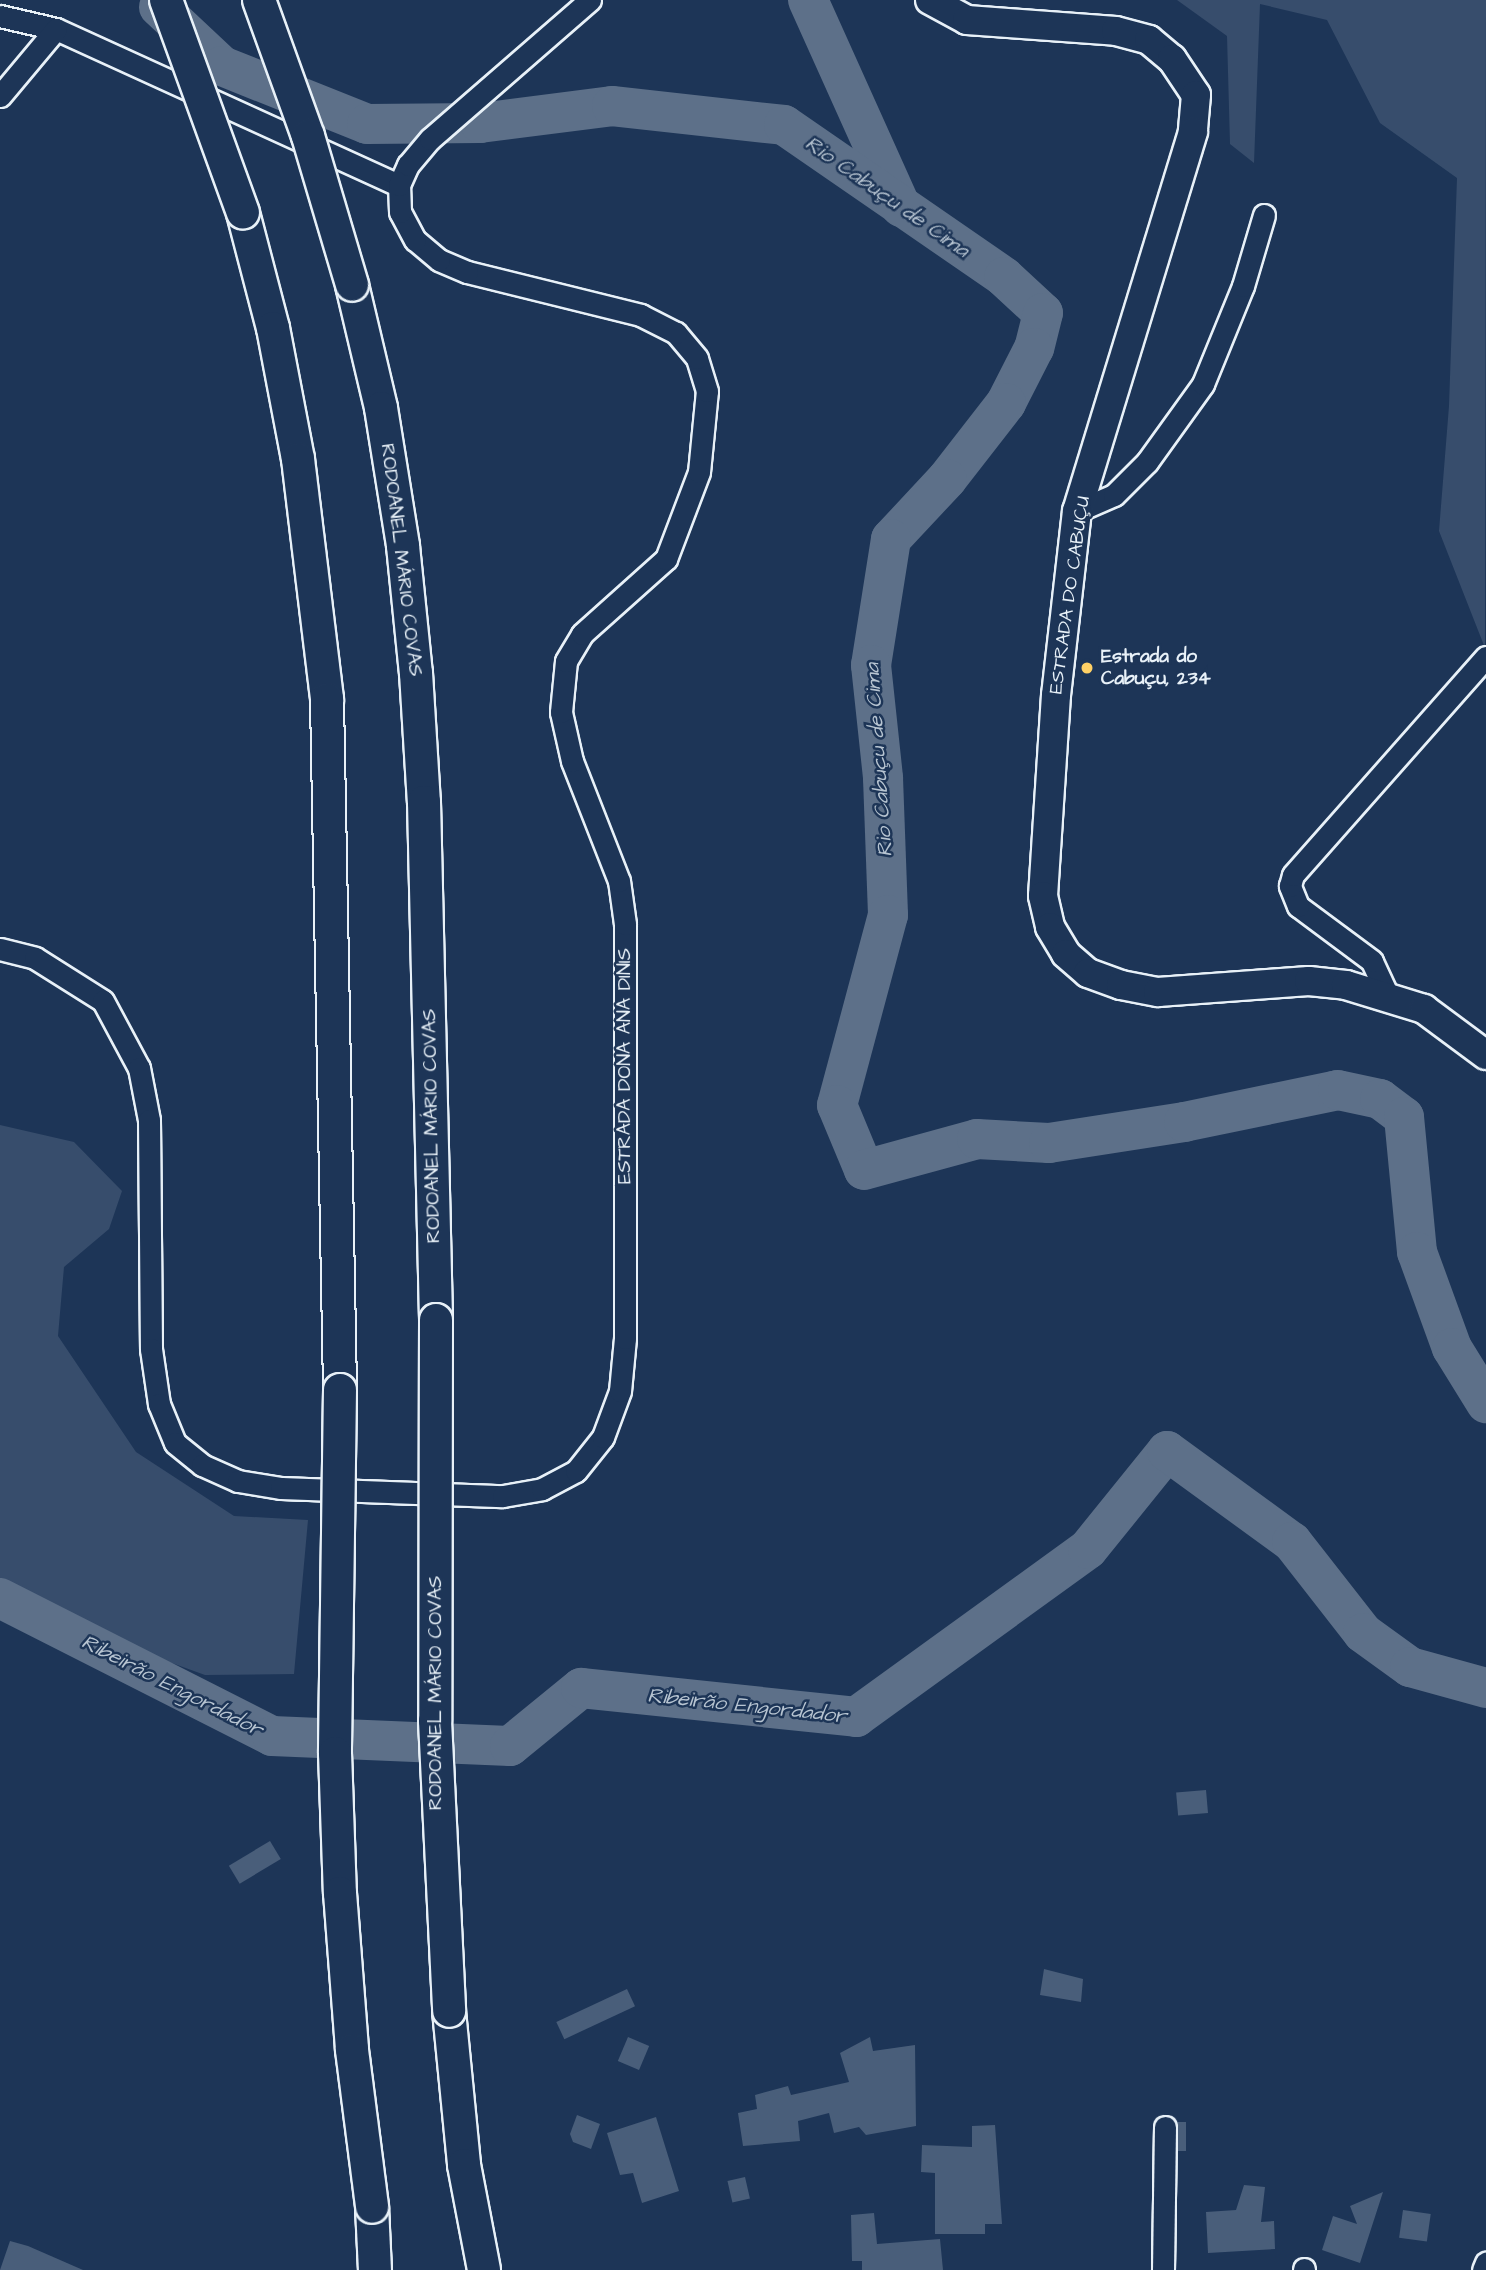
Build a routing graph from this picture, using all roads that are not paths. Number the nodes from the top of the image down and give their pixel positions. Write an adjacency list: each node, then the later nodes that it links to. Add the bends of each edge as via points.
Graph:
1 (166, 0): 17 (highway, bridge, via 243,213 273,328 298,460 327,699 340,1390 335,1637 339,1880)
2 (259, 0): 18 (highway, RODOANEL MÁRIO COVAS, bridge, via 308,136 352,285 390,463 416,674 424,802 436,1320 435,1721 449,2011 464,2165)
3 (590, 0): 8 (street, via 430,139 408,165)
4 (930, 0): 10 (main road, ESTRADA DO CABUÇU, via 967,20 1116,31 1149,40 1172,59 1196,95 1193,132)
5 (0, 16): 6 (street)
6 (56, 29): 7 (street); 8 (street)
7 (0, 96)
8 (399, 185): 12 (street, ESTRADA DONA ANA DINIS, via 400,212 415,240 439,260 467,272 641,315 683,341 697,358 707,391 699,472 666,559 582,634 566,661 561,712 569,749 619,881 625,924 622,1378 603,1437 576,1471 542,1489 503,1496 281,1488 238,1481 202,1465 176,1443 159,1404 152,1349 149,1120 139,1068 103,1001 35,958)
9 (1264, 215): 10 (street, via 1243,286 1203,384 1147,462 1114,495)
10 (1077, 510): 13 (main road, ESTRADA DO CABUÇU, via 1056,695 1043,896 1050,927 1066,954 1088,973 1158,992 1309,981)
11 (1486, 657): 13 (street, via 1293,875 1290,886 1298,906 1372,961)
12 (0, 949)
13 (1388, 996): 14 (main road, ESTRADA DO CABUÇU, via 1424,1009)
14 (1486, 1055)
15 (1165, 2127): 19 (street)
16 (1486, 2263): 20 (street)
17 (375, 2270)
18 (484, 2270)
19 (1163, 2270)
20 (1483, 2270)

